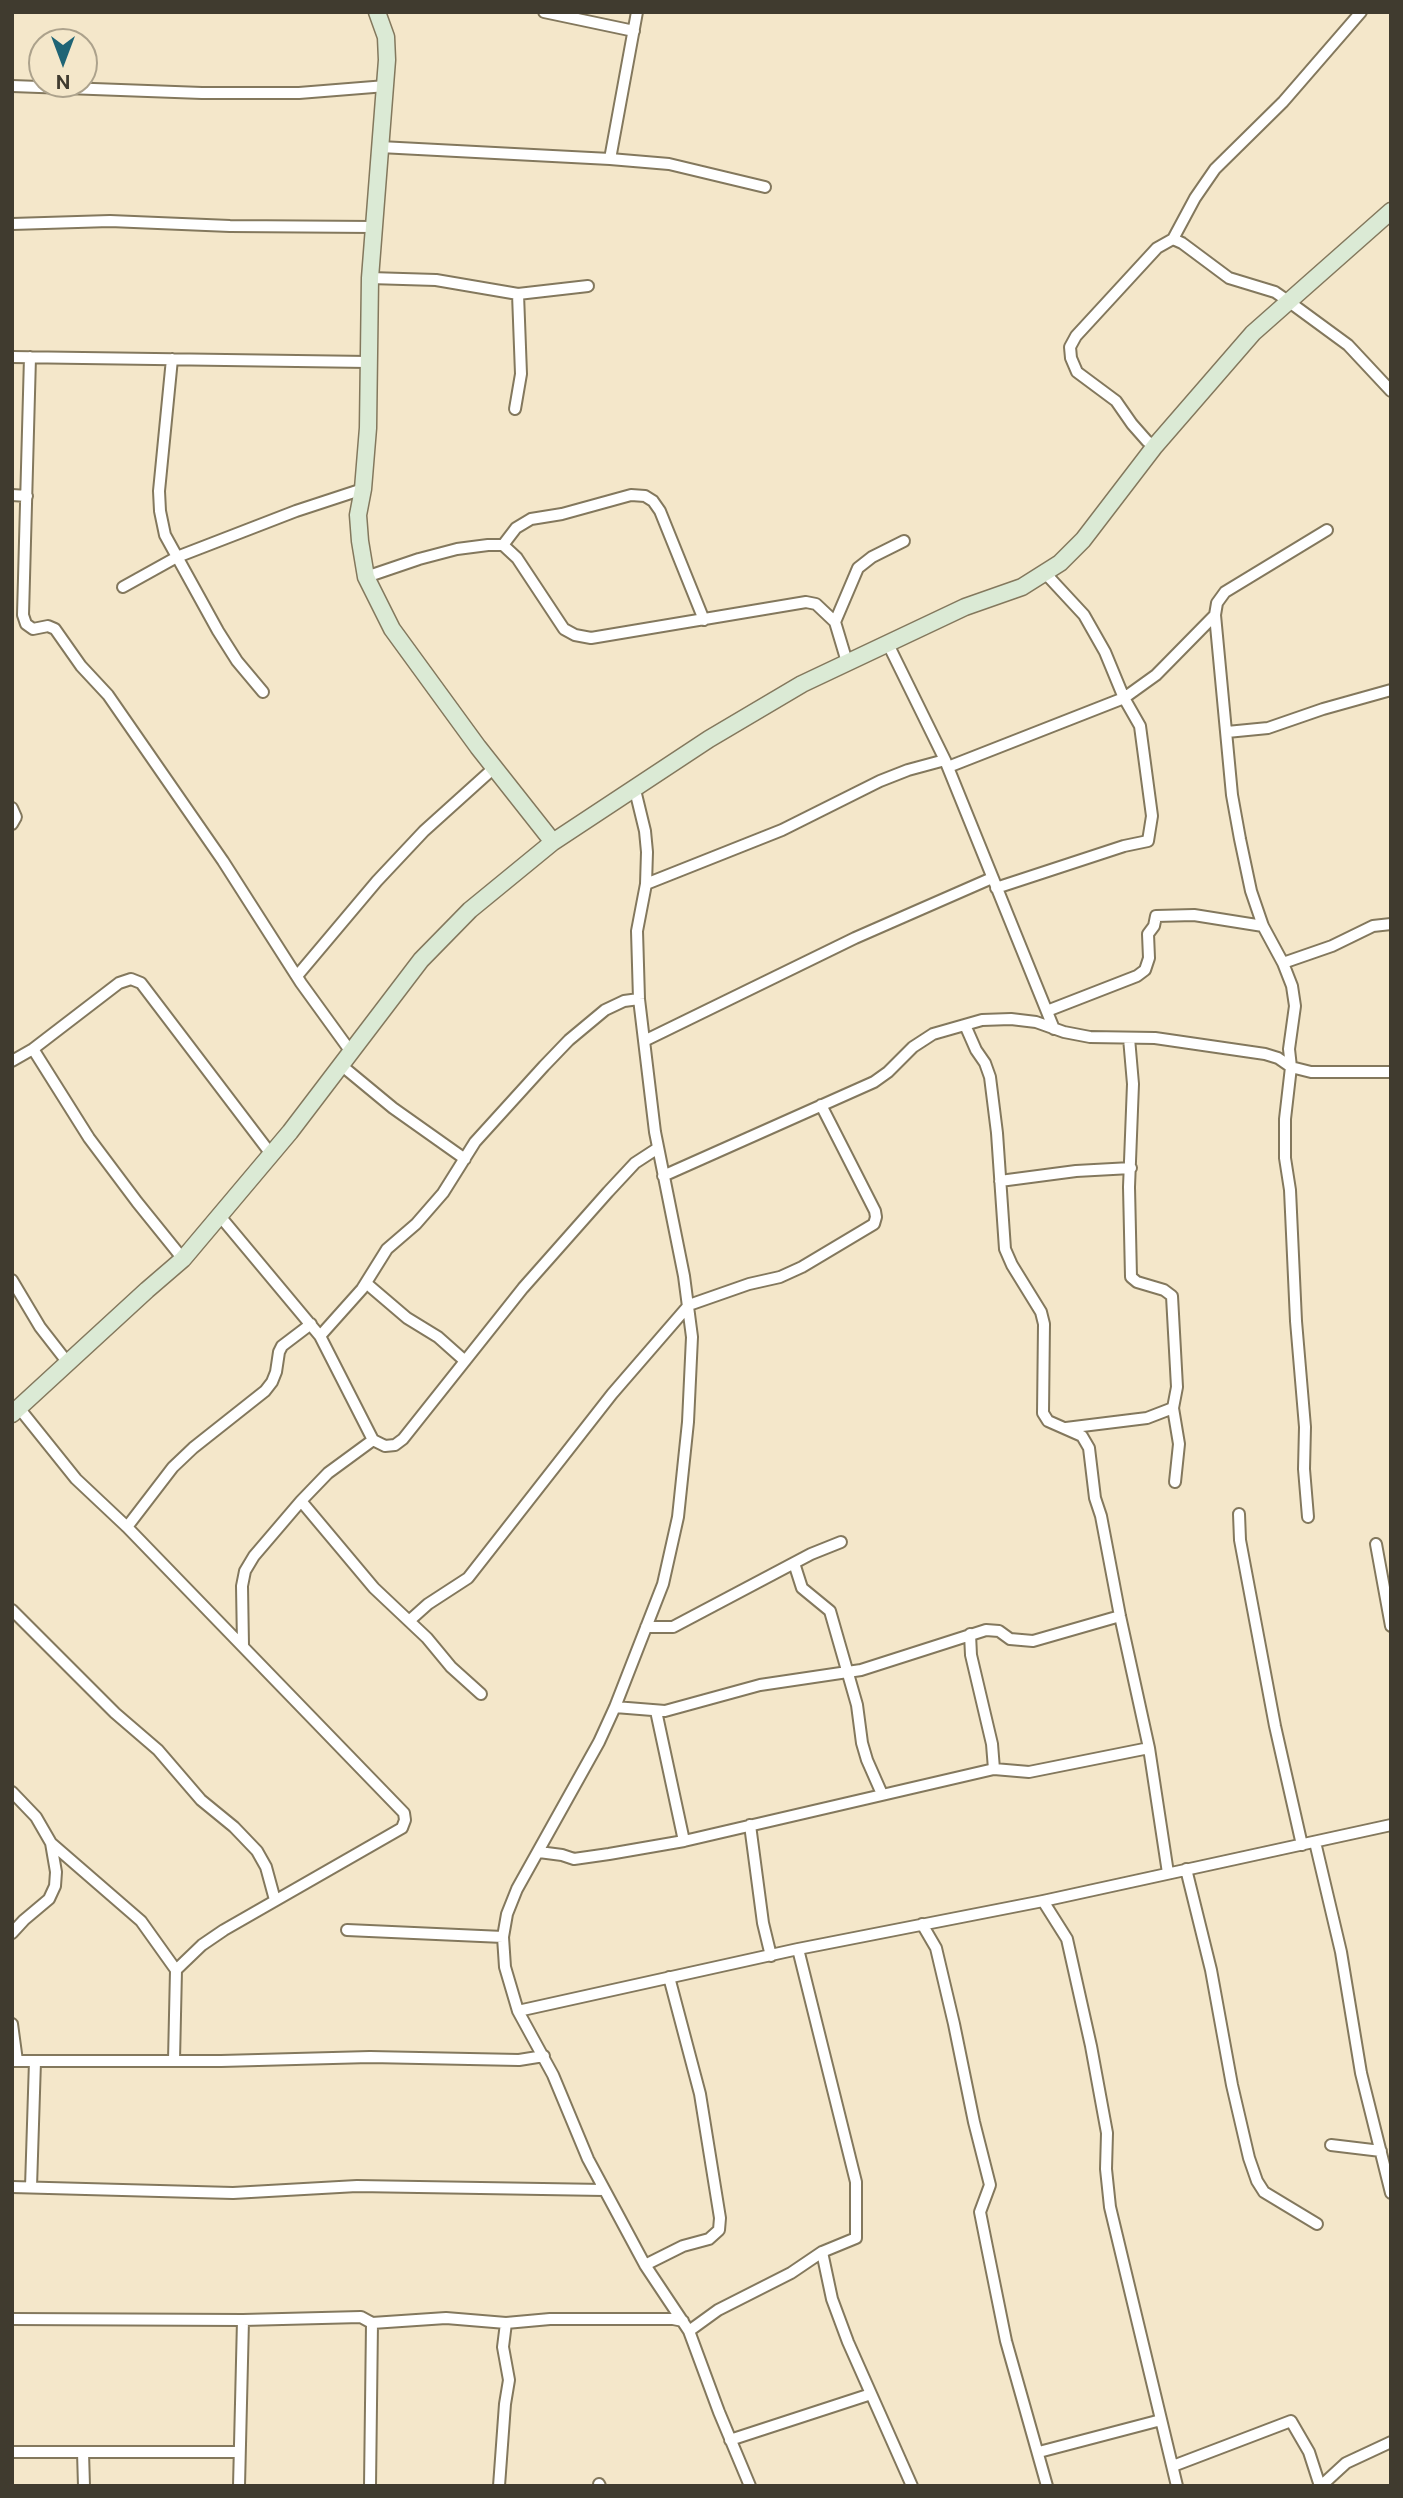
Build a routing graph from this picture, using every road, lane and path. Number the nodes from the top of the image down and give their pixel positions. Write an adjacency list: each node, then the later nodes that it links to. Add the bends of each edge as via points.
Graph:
1 (377, 12): 7 (street, via 386,37)
2 (544, 12): 5 (street)
3 (637, 12): 5 (street)
4 (1361, 12): 14 (street, via 1283,102 1215,169)
5 (634, 31): 9 (street)
6 (12, 86): 7 (street, via 299,93)
7 (386, 86): 8 (street)
8 (380, 148): 9 (street); 13 (street)
9 (610, 159): 10 (street, via 669,164)
10 (765, 187)
11 (1391, 211): 18 (street)
12 (12, 224): 13 (street, via 110,221)
13 (374, 227): 15 (street)
14 (1173, 240): 18 (street, via 1229,278 1275,292); 25 (street, via 1157,248 1070,347 1077,372 1116,401)
15 (370, 278): 17 (street, via 436,280); 22 (street)
16 (588, 286): 17 (street)
17 (518, 294): 24 (street, via 521,374)
18 (1287, 301): 23 (street, via 1348,345); 25 (street, via 1253,333)
19 (12, 357): 20 (street)
20 (30, 357): 21 (street); 28 (street)
21 (172, 359): 22 (street); 32 (street, via 159,491 165,535)
22 (368, 362): 26 (street)
23 (1391, 391)
24 (515, 409)
25 (1156, 446): 33 (street, via 1083,540)
26 (363, 489): 32 (street); 34 (street, via 358,515)
27 (12, 495): 28 (street)
28 (27, 496): 58 (street, via 26,624 33,629 55,629 108,695)
29 (1327, 530): 36 (street, via 1225,592)
30 (904, 541): 38 (street, via 858,568)
31 (503, 545): 34 (street, via 457,550); 37 (street, via 517,558 564,629 575,635 591,638); 37 (street, via 516,528 531,519 631,495 645,496 660,511)
32 (177, 557): 35 (street); 44 (street, via 237,661)
33 (1046, 574): 41 (street); 45 (street, via 1084,615)
34 (366, 577): 48 (street, via 392,629)
35 (123, 587)
36 (1215, 615): 39 (street); 40 (street)
37 (704, 620): 38 (street, via 806,601)
38 (835, 622): 42 (street)
39 (1202, 629): 40 (street); 45 (street, via 1156,675)
40 (1219, 635): 46 (street)
41 (887, 642): 42 (street); 47 (street)
42 (847, 662): 49 (street, via 720,732)
43 (1391, 690): 46 (street, via 1268,728)
44 (263, 692)
45 (1124, 698): 47 (street); 53 (street, via 1140,726 1145,752 1152,816 1148,841)
46 (1227, 732): 56 (street, via 1240,839)
47 (946, 763): 53 (street); 54 (street, via 880,781 782,830)
48 (495, 767): 52 (street); 58 (street, via 424,831)
49 (635, 790): 52 (street); 54 (street, via 645,831)
50 (12, 808): 51 (street, via 16,817)
51 (12, 824)
52 (553, 842): 66 (street, via 444,934)
53 (994, 883): 60 (street); 64 (street, via 855,938)
54 (646, 884): 59 (street, via 637,930)
55 (1391, 924): 57 (street, via 1373,926)
56 (1264, 926): 57 (street); 60 (street, via 1194,915 1156,916 1148,934 1145,970)
57 (1283, 962): 68 (street, via 1295,1006)
58 (297, 976): 66 (street)
59 (639, 999): 64 (street); 73 (street, via 605,1010 569,1040)
60 (1047, 1011): 62 (street)
61 (965, 1025): 62 (street, via 1010,1019); 70 (street, via 933,1034 874,1082); 76 (street, via 990,1077)
62 (1054, 1029): 63 (street, via 1090,1037)
63 (1129, 1038): 68 (street, via 1265,1054); 74 (street)
64 (644, 1041): 71 (street)
65 (33, 1049): 67 (street); 72 (street, via 119,983 131,979 141,983); 78 (street, via 89,1138)
66 (346, 1058): 72 (street); 73 (street, via 394,1108)
67 (12, 1061)
68 (1291, 1067): 69 (street, via 1332,1074); 93 (street, via 1285,1158 1306,1427)
69 (1391, 1072)
70 (821, 1104): 75 (street); 81 (street, via 875,1211 874,1224 780,1277)
71 (658, 1148): 75 (street); 84 (street, via 635,1163 608,1192)
72 (271, 1154): 77 (street)
73 (465, 1158): 80 (street, via 443,1193 382,1256)
74 (1131, 1168): 76 (street); 86 (street, via 1131,1277 1172,1296 1177,1387)
75 (663, 1176): 81 (street)
76 (1000, 1181): 88 (street, via 1005,1249 1044,1324 1043,1413 1048,1421)
77 (219, 1215): 78 (street); 82 (street)
78 (183, 1259): 85 (street)
79 (12, 1280): 85 (street)
80 (366, 1283): 83 (street); 84 (street)
81 (689, 1306): 100 (street, via 604,1405 468,1578); 102 (street, via 691,1377 678,1517 663,1584)
82 (311, 1324): 83 (street); 94 (street, via 282,1346 276,1372 265,1391 173,1467)
83 (320, 1336): 89 (street)
84 (465, 1361): 89 (street, via 403,1439 384,1446)
85 (68, 1363): 87 (street)
86 (1173, 1408): 88 (street, via 1147,1418); 90 (street, via 1179,1444)
87 (16, 1411): 94 (street, via 76,1479)
88 (1065, 1428): 99 (street, via 1082,1436 1089,1448)
89 (373, 1440): 91 (street)
90 (1175, 1482)
91 (301, 1500): 100 (street, via 374,1588); 104 (street, via 245,1570)
92 (1239, 1514): 118 (street, via 1275,1726)
93 (1308, 1517)
94 (127, 1527): 104 (street)
95 (841, 1542): 97 (street)
96 (1376, 1544): 101 (street)
97 (794, 1563): 102 (street, via 673,1627); 105 (street, via 802,1588 830,1611)
98 (12, 1610): 122 (street, via 257,1851)
99 (1120, 1616): 103 (street, via 1032,1641 1010,1639 999,1631); 109 (street)
100 (409, 1621): 106 (street)
101 (1391, 1626)
102 (646, 1627): 107 (street)
103 (970, 1634): 105 (street); 110 (street)
104 (243, 1646): 122 (street, via 400,1807 405,1820 402,1828)
105 (846, 1673): 108 (street, via 760,1685 688,1707); 112 (street, via 867,1760)
106 (481, 1694)
107 (615, 1707): 108 (street); 119 (street)
108 (656, 1711): 115 (street)
109 (1149, 1748): 110 (street, via 1029,1772); 121 (street)
110 (994, 1769): 112 (street)
111 (12, 1793): 117 (street, via 36,1817)
112 (882, 1794): 113 (street)
113 (750, 1825): 115 (street); 129 (street)
114 (1391, 1825): 116 (street)
115 (684, 1841): 119 (street, via 574,1859)
116 (1315, 1842): 118 (street); 139 (street)
117 (51, 1843): 126 (street, via 55,1886 49,1899); 130 (street, via 141,1921)
118 (1302, 1845): 120 (street)
119 (539, 1852): 127 (street, via 517,1889)
120 (1185, 1869): 121 (street); 144 (street, via 1257,2181 1264,2192)
121 (1168, 1873): 123 (street)
122 (275, 1900): 130 (street, via 202,1945)
123 (1042, 1901): 124 (street); 153 (street, via 1070,1951 1107,2133 1110,2207)
124 (922, 1924): 128 (street); 159 (street, via 936,1948 990,2185 980,2213 1006,2341)
125 (347, 1930): 127 (street)
126 (12, 1933)
127 (503, 1937): 132 (street, via 505,1967)
128 (798, 1950): 129 (street); 145 (street, via 856,2182 856,2238)
129 (771, 1956): 131 (street)
130 (176, 1969): 135 (street)
131 (668, 1978): 132 (street); 146 (street, via 700,2094 720,2218 719,2230 709,2239)
132 (518, 2011): 134 (street)
133 (12, 2024): 136 (street)
134 (544, 2056): 135 (street, via 519,2060); 142 (street)
135 (174, 2060): 137 (street)
136 (14, 2061): 137 (street)
137 (35, 2061): 141 (street)
138 (1331, 2146): 139 (street)
139 (1381, 2151): 143 (street)
140 (12, 2188): 141 (street)
141 (31, 2188): 142 (street, via 233,2193 357,2186)
142 (604, 2190): 146 (street)
143 (1391, 2193)
144 (1317, 2224)
145 (822, 2252): 151 (street, via 791,2273); 152 (street, via 832,2298)
146 (645, 2265): 151 (street)
147 (12, 2319): 148 (street)
148 (243, 2320): 149 (street, via 361,2317); 158 (street)
149 (372, 2323): 150 (street, via 446,2318); 163 (street)
150 (506, 2323): 151 (street, via 673,2319); 164 (street, via 503,2347 509,2380)
151 (686, 2326): 154 (street)
152 (871, 2394): 154 (street); 166 (street)
153 (1161, 2420): 159 (street); 160 (street)
154 (730, 2440): 165 (street)
155 (1391, 2442): 169 (street, via 1346,2463)
156 (12, 2452): 157 (street)
157 (83, 2452): 158 (street); 161 (street)
158 (239, 2452): 162 (street)
159 (1039, 2452): 167 (street)
160 (1172, 2466): 168 (street); 169 (street, via 1291,2421)
161 (84, 2486)
162 (239, 2486)
163 (370, 2486)
164 (499, 2486)
165 (750, 2486)
166 (912, 2486)
167 (1047, 2486)
168 (1177, 2486)
169 (1321, 2486)

